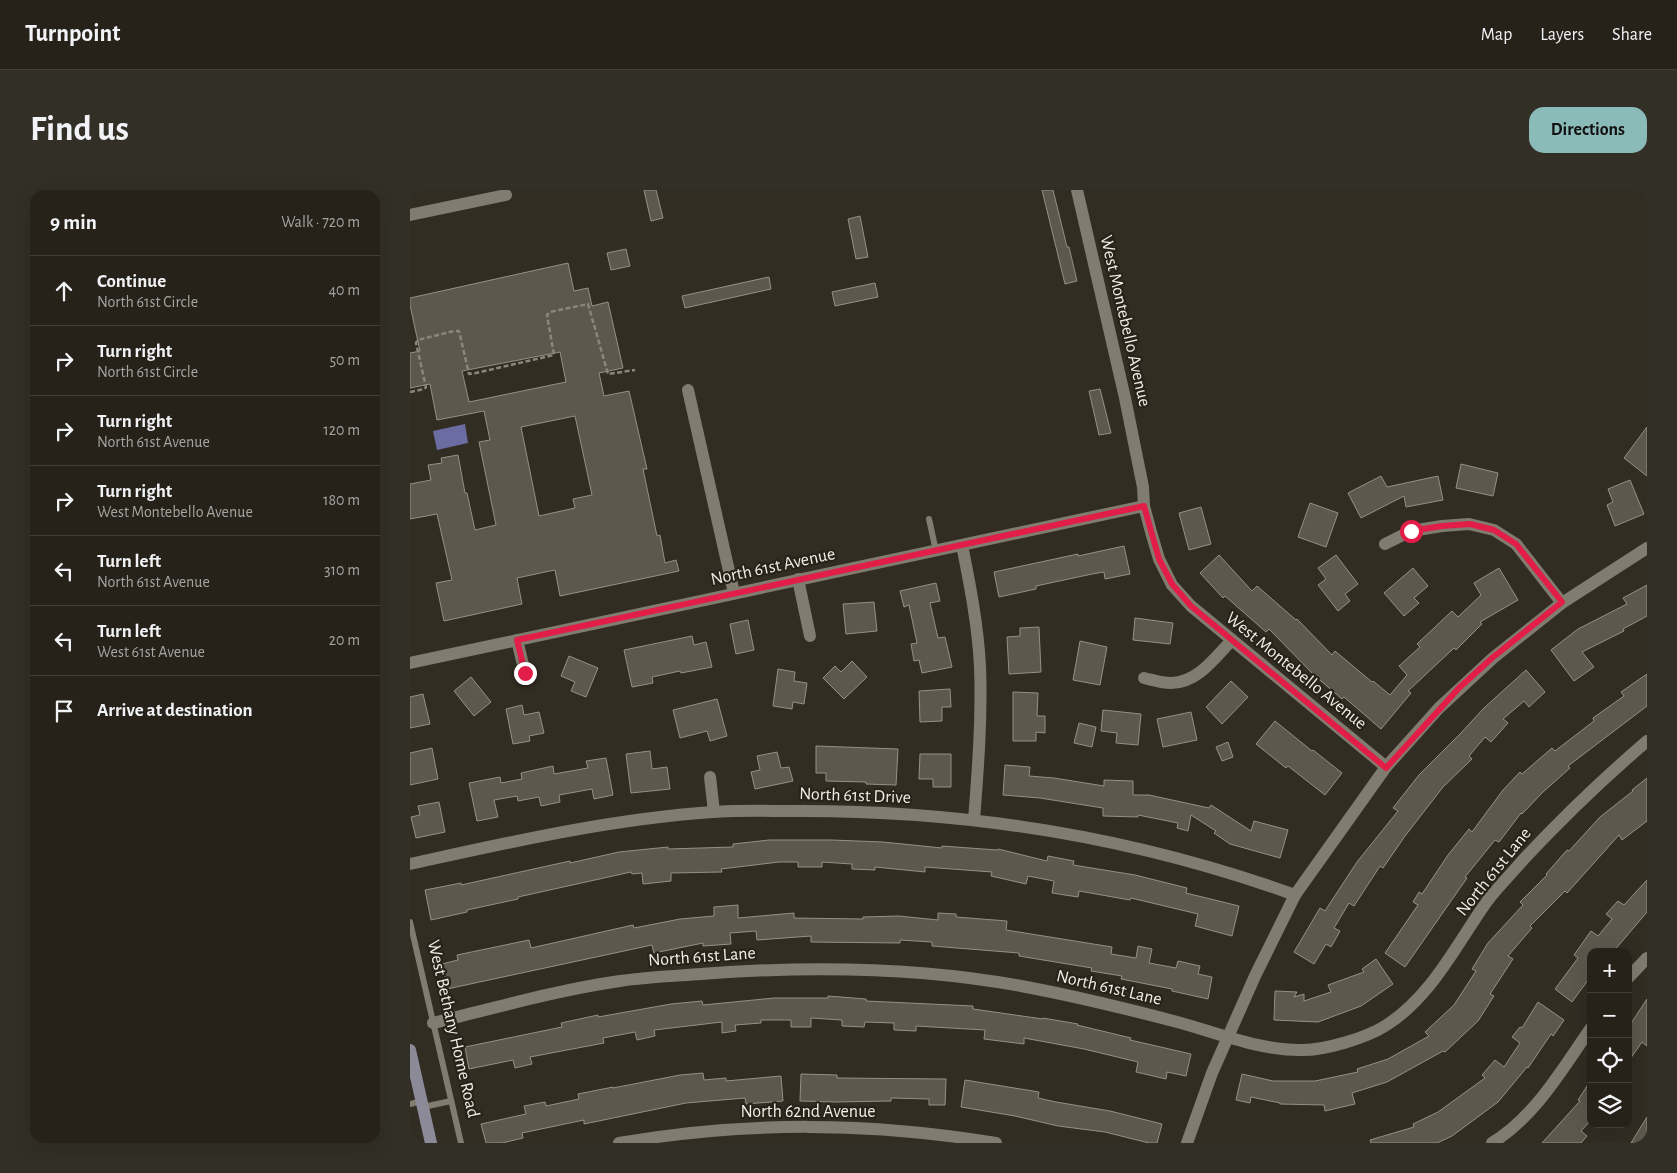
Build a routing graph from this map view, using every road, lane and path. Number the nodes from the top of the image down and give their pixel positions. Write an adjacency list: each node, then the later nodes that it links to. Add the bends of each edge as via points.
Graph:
1 (1077, 190): 7 (street, West Montebello Avenue, via 1125,398)
2 (506, 195): 3 (street)
3 (410, 215)
4 (635, 370): 6 (path, via 608,374 588,304 547,315 554,356 476,373 469,374 459,331 418,340 426,387)
5 (688, 390): 14 (street)
6 (410, 392)
7 (1144, 506): 10 (street, North 61st Avenue); 18 (street, West Montebello Avenue, via 1159,559 1172,584 1191,606)
8 (929, 519): 12 (lane)
9 (1385, 544): 15 (street, via 1411,531 1442,526 1470,524 1494,530 1516,544)
10 (962, 545): 12 (street, North 61st Avenue); 26 (street, via 980,667 980,748)
11 (1647, 548): 15 (street)
12 (936, 551): 13 (street, North 61st Avenue)
13 (798, 580): 14 (street, North 61st Avenue); 16 (street)
14 (734, 593): 17 (street, North 61st Avenue)
15 (1562, 602): 23 (street, via 1459,688)
16 (810, 636)
17 (517, 640): 19 (street, North 61st Avenue); 20 (street)
18 (1231, 641): 21 (street, via 1200,674 1189,679 1172,683); 23 (street, West Montebello Avenue)
19 (410, 663)
20 (525, 673)
21 (1144, 678)
22 (1647, 741): 34 (street, North 61st Lane, via 1554,827 1489,899 1447,963 1414,1004 1386,1026 1332,1046 1302,1050 1257,1045)
23 (1386, 768): 28 (street)
24 (710, 777): 25 (street)
25 (714, 812): 26 (street, North 61st Drive, via 855,811); 27 (street, North 61st Drive, via 571,830)
26 (974, 820): 28 (street, North 61st Drive, via 1123,846 1242,876)
27 (410, 864)
28 (1294, 896): 34 (street)
29 (410, 922): 32 (lane, West Bethany Home Road)
30 (1647, 958): 31 (street)
31 (1632, 974)
32 (433, 1023): 34 (street, North 61st Lane, via 620,981 749,970 812,969 898,972 1020,986 1128,1009); 36 (lane, West Bethany Home Road)
33 (1587, 1034): 43 (street, via 1538,1103)
34 (1228, 1036): 42 (street)
35 (410, 1050): 37 (main road)
36 (451, 1101): 37 (lane); 39 (lane, West Bethany Home Road)
37 (418, 1104): 38 (main road)
38 (431, 1143)
39 (461, 1143)
40 (619, 1143): 41 (street, North 62nd Avenue, via 719,1131 811,1127 885,1129)
41 (996, 1143)
42 (1188, 1143)
43 (1492, 1143)

